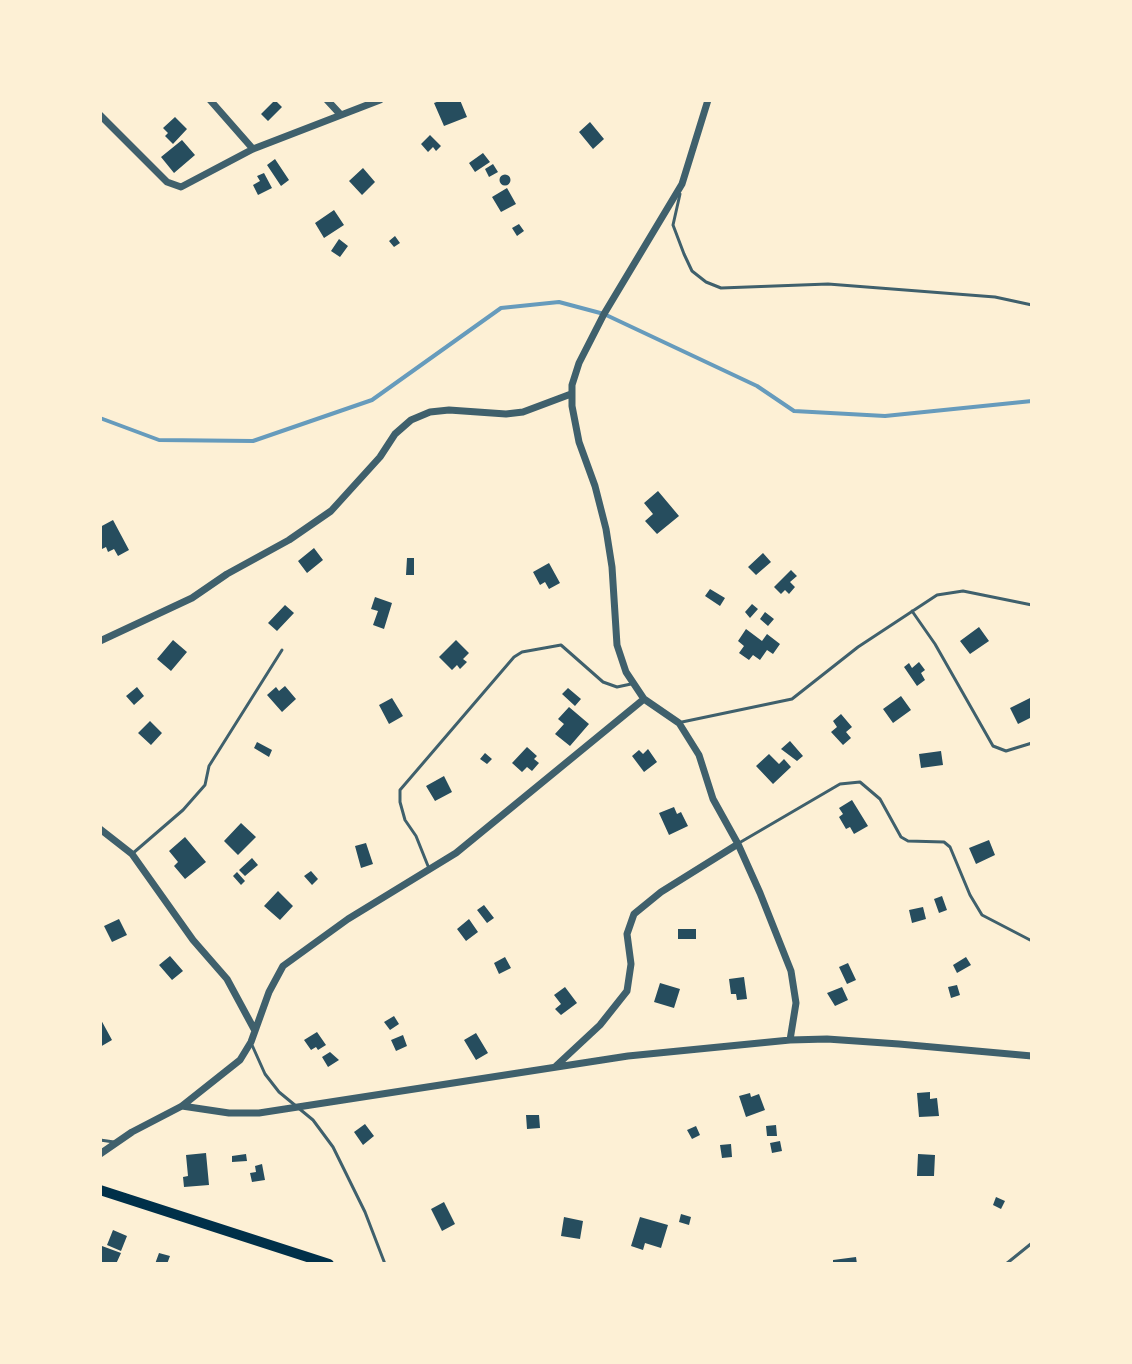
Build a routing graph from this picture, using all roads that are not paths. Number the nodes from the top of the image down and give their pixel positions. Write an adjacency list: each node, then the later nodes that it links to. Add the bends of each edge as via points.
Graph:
1 (210, 100): 7 (street)
2 (327, 100): 5 (street)
3 (380, 100): 5 (street)
4 (708, 100): 8 (street)
5 (340, 114): 7 (street)
6 (100, 115): 7 (street, via 174,187)
7 (253, 149)
8 (682, 184): 9 (lane, via 673,225 692,271 721,288 828,284 995,297); 10 (street, via 604,314 579,363)
9 (1032, 305)
10 (571, 394): 13 (street, via 523,412 449,410 411,420 331,511 192,598); 15 (street, via 579,442 606,529 617,645)
11 (1032, 605): 12 (lane, via 963,591 937,595)
12 (912, 611): 17 (lane, via 792,699); 18 (lane, via 993,746 1006,751)
13 (100, 641)
14 (282, 650): 21 (lane, via 209,766 205,785)
15 (632, 684): 16 (street); 22 (lane, via 617,687 603,682 561,645 514,657 400,790 405,820)
16 (644, 699): 17 (street); 22 (street)
17 (679, 723): 20 (street)
18 (1032, 743)
19 (100, 829): 21 (street)
20 (738, 844): 23 (lane, via 840,784 860,782 880,799 901,837 950,847 982,915); 25 (street, via 791,971 796,1003); 28 (street, via 634,914 627,934 627,991)
21 (132, 854): 24 (street, via 227,979)
22 (429, 870): 24 (street, via 283,966)
23 (1032, 941)
24 (254, 1029): 26 (street)
25 (790, 1040): 27 (street); 28 (street)
26 (251, 1042): 29 (street, via 240,1060); 30 (lane, via 265,1074)
27 (1032, 1056)
28 (556, 1066): 30 (street)
29 (182, 1106): 30 (street, via 229,1113); 32 (street)
30 (298, 1109): 37 (lane, via 333,1147)
31 (100, 1140): 32 (lane)
32 (114, 1142): 33 (street)
33 (100, 1154)
34 (100, 1190): 36 (main road)
35 (1032, 1243): 38 (lane)
36 (329, 1264)
37 (385, 1264)
38 (1006, 1264)

